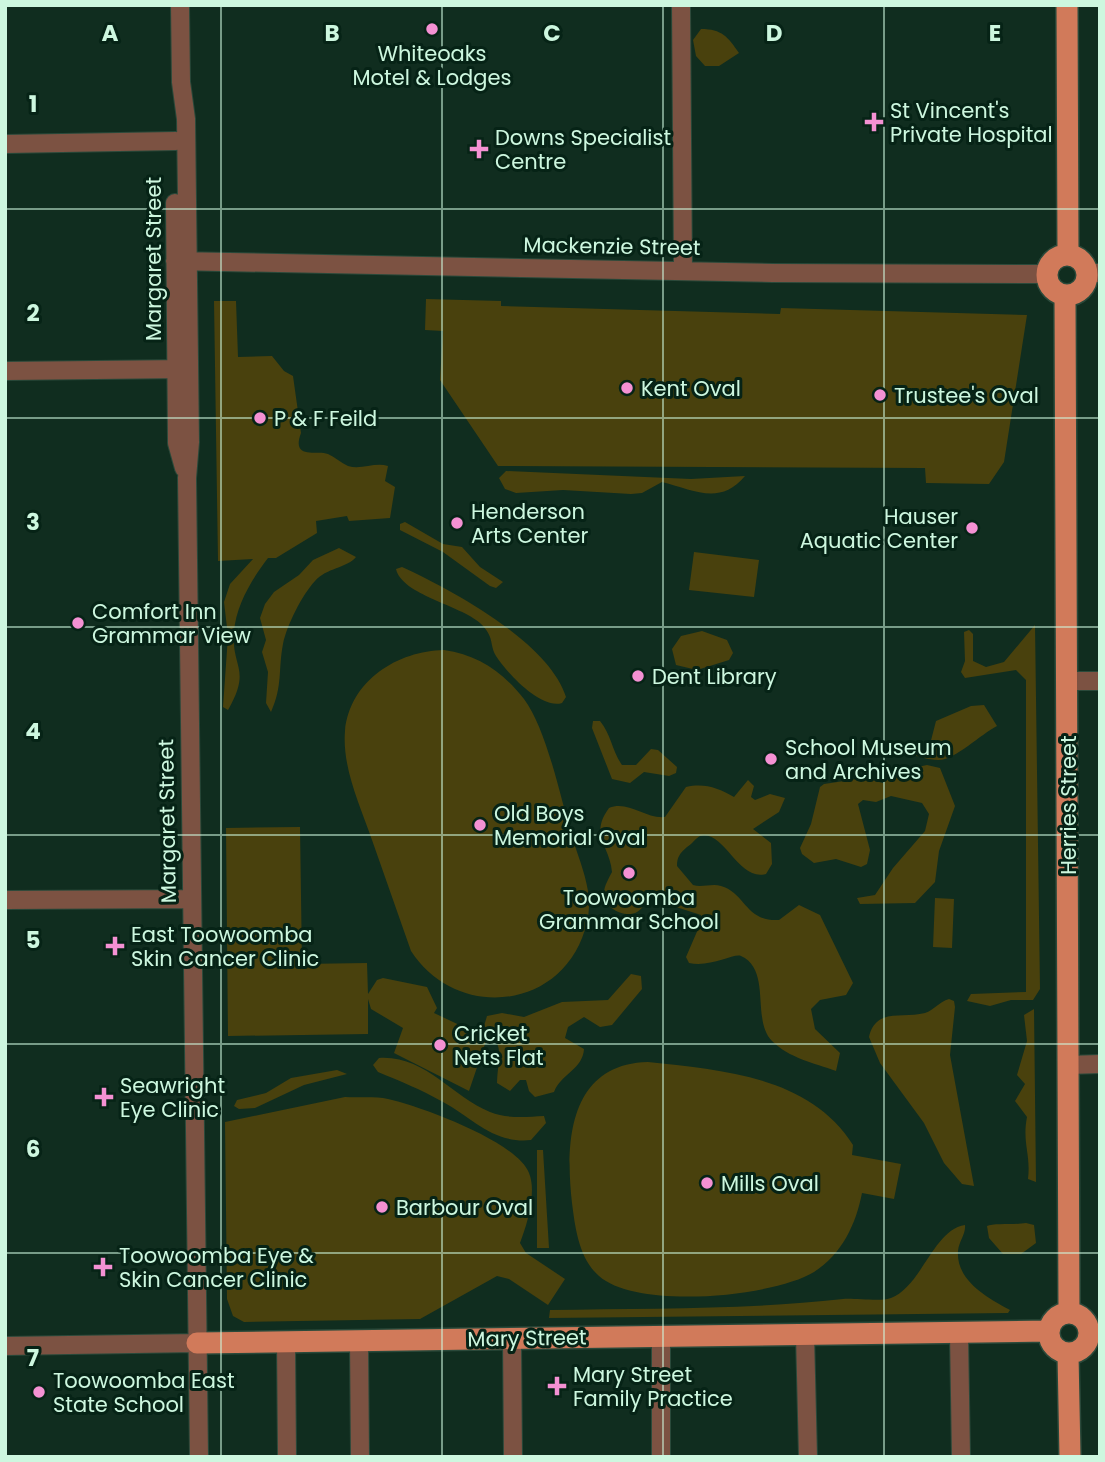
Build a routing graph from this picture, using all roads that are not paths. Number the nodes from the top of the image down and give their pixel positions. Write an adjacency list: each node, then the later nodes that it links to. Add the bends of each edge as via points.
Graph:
1 (180, 5): 4 (street, Margaret Street)
2 (681, 5): 9 (street)
3 (1067, 5): 7 (main road)
4 (181, 82): 5 (street, Margaret Street); 8 (street, Margaret Street, via 186,120)
5 (176, 141): 6 (street); 8 (street, Margaret Street)
6 (5, 144)
7 (1068, 253): 10 (main road); 11 (main road, via 1054,258)
8 (181, 261): 9 (street, Mackenzie Street); 13 (street, Margaret Street)
9 (683, 270): 11 (street, Mackenzie Street)
10 (1093, 273): 12 (main road, via 1083,289)
11 (1048, 274): 12 (main road, via 1054,290)
12 (1065, 297): 15 (main road, Herries Street)
13 (182, 369): 14 (street); 17 (street, Margaret Street, via 190,442)
14 (5, 371)
15 (1068, 681): 16 (street); 20 (main road, Herries Street)
16 (1100, 681)
17 (191, 899): 18 (street); 30 (street, Margaret Street)
18 (5, 901)
19 (1100, 1064): 20 (street)
20 (1068, 1065): 21 (main road, Herries Street)
21 (1069, 1313): 22 (main road, via 1053,1320); 23 (main road, via 1080,1316)
22 (1049, 1331): 24 (main road, Mary Street); 32 (main road, via 1053,1346)
23 (1094, 1331): 32 (main road, via 1085,1345)
24 (959, 1334): 25 (main road, Mary Street); 39 (street)
25 (805, 1335): 26 (main road, Mary Street); 38 (street)
26 (660, 1337): 27 (main road, Mary Street); 37 (street)
27 (512, 1339): 28 (main road, Mary Street); 36 (street)
28 (359, 1341): 29 (main road, Mary Street); 35 (street)
29 (286, 1342): 30 (main road, Mary Street); 34 (street)
30 (197, 1343): 31 (street, Mary Street); 33 (street, Margaret Street)
31 (5, 1346)
32 (1068, 1354): 40 (main road)
33 (199, 1457)
34 (287, 1457)
35 (360, 1457)
36 (513, 1457)
37 (662, 1457)
38 (808, 1457)
39 (961, 1457)
40 (1070, 1457)

